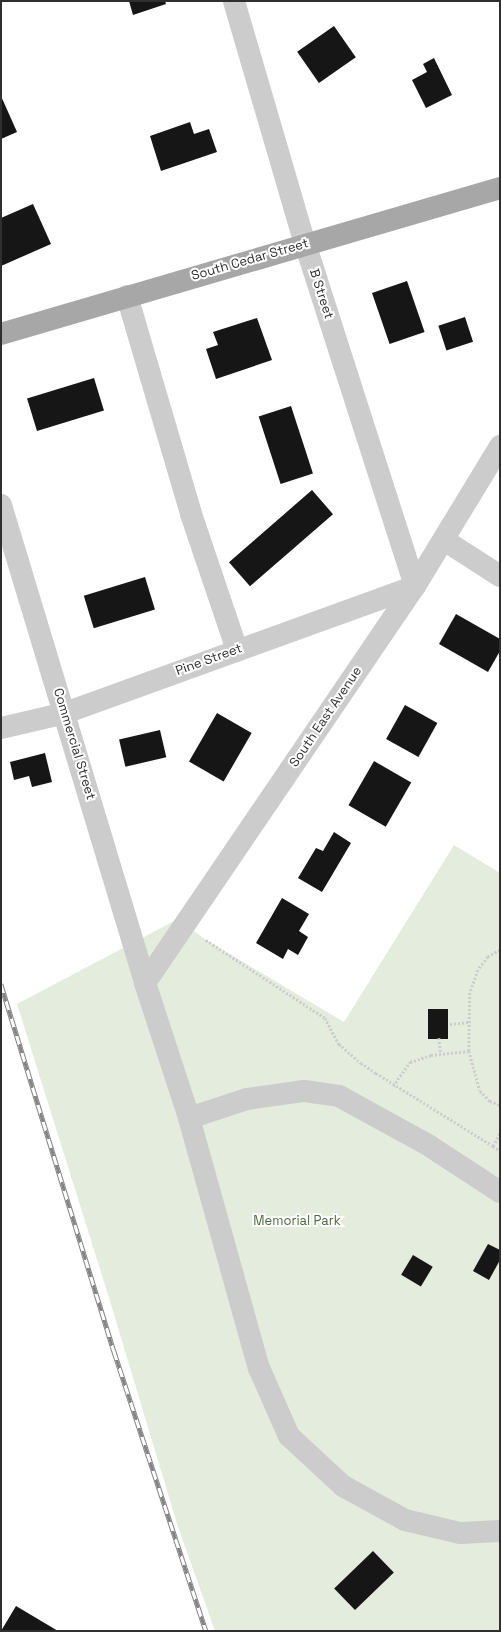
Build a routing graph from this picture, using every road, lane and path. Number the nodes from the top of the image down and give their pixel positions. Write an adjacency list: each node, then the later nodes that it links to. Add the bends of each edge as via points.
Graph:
1 (234, 1): 3 (street, B Street)
2 (500, 188): 3 (main road, South Cedar Street)
3 (305, 244): 4 (main road, South Cedar Street); 10 (street, B Street)
4 (127, 296): 5 (main road, South Cedar Street); 11 (street, via 191,514)
5 (1, 334)
6 (500, 446): 8 (street, South East Avenue)
7 (1, 505): 12 (street, Commercial Street)
8 (444, 540): 9 (street); 10 (street, South East Avenue)
9 (500, 576)
10 (415, 586): 11 (street, Pine Street); 16 (street, South East Avenue)
11 (237, 650): 12 (street, Pine Street)
12 (64, 713): 13 (street, Pine Street); 16 (street, Commercial Street)
13 (1, 728)
14 (206, 940): 22 (path, via 325,1018 339,1044 361,1063)
15 (500, 950): 17 (path, via 488,957 478,970 470,993)
16 (146, 983): 24 (street, Commercial Street)
17 (470, 1022): 18 (path); 20 (path)
18 (450, 1024)
19 (440, 1038): 21 (path)
20 (469, 1051): 21 (path); 23 (path, via 480,1091 490,1101)
21 (441, 1054): 22 (path, via 410,1062)
22 (394, 1085): 26 (path)
23 (500, 1105)
24 (189, 1118): 28 (street, via 247,1099 304,1091 339,1096 428,1145); 29 (street, Commercial Street, via 259,1368 290,1436 343,1486 405,1520 460,1532)
25 (500, 1132): 26 (path)
26 (493, 1146): 27 (path)
27 (500, 1151)
28 (500, 1192)
29 (500, 1531)

